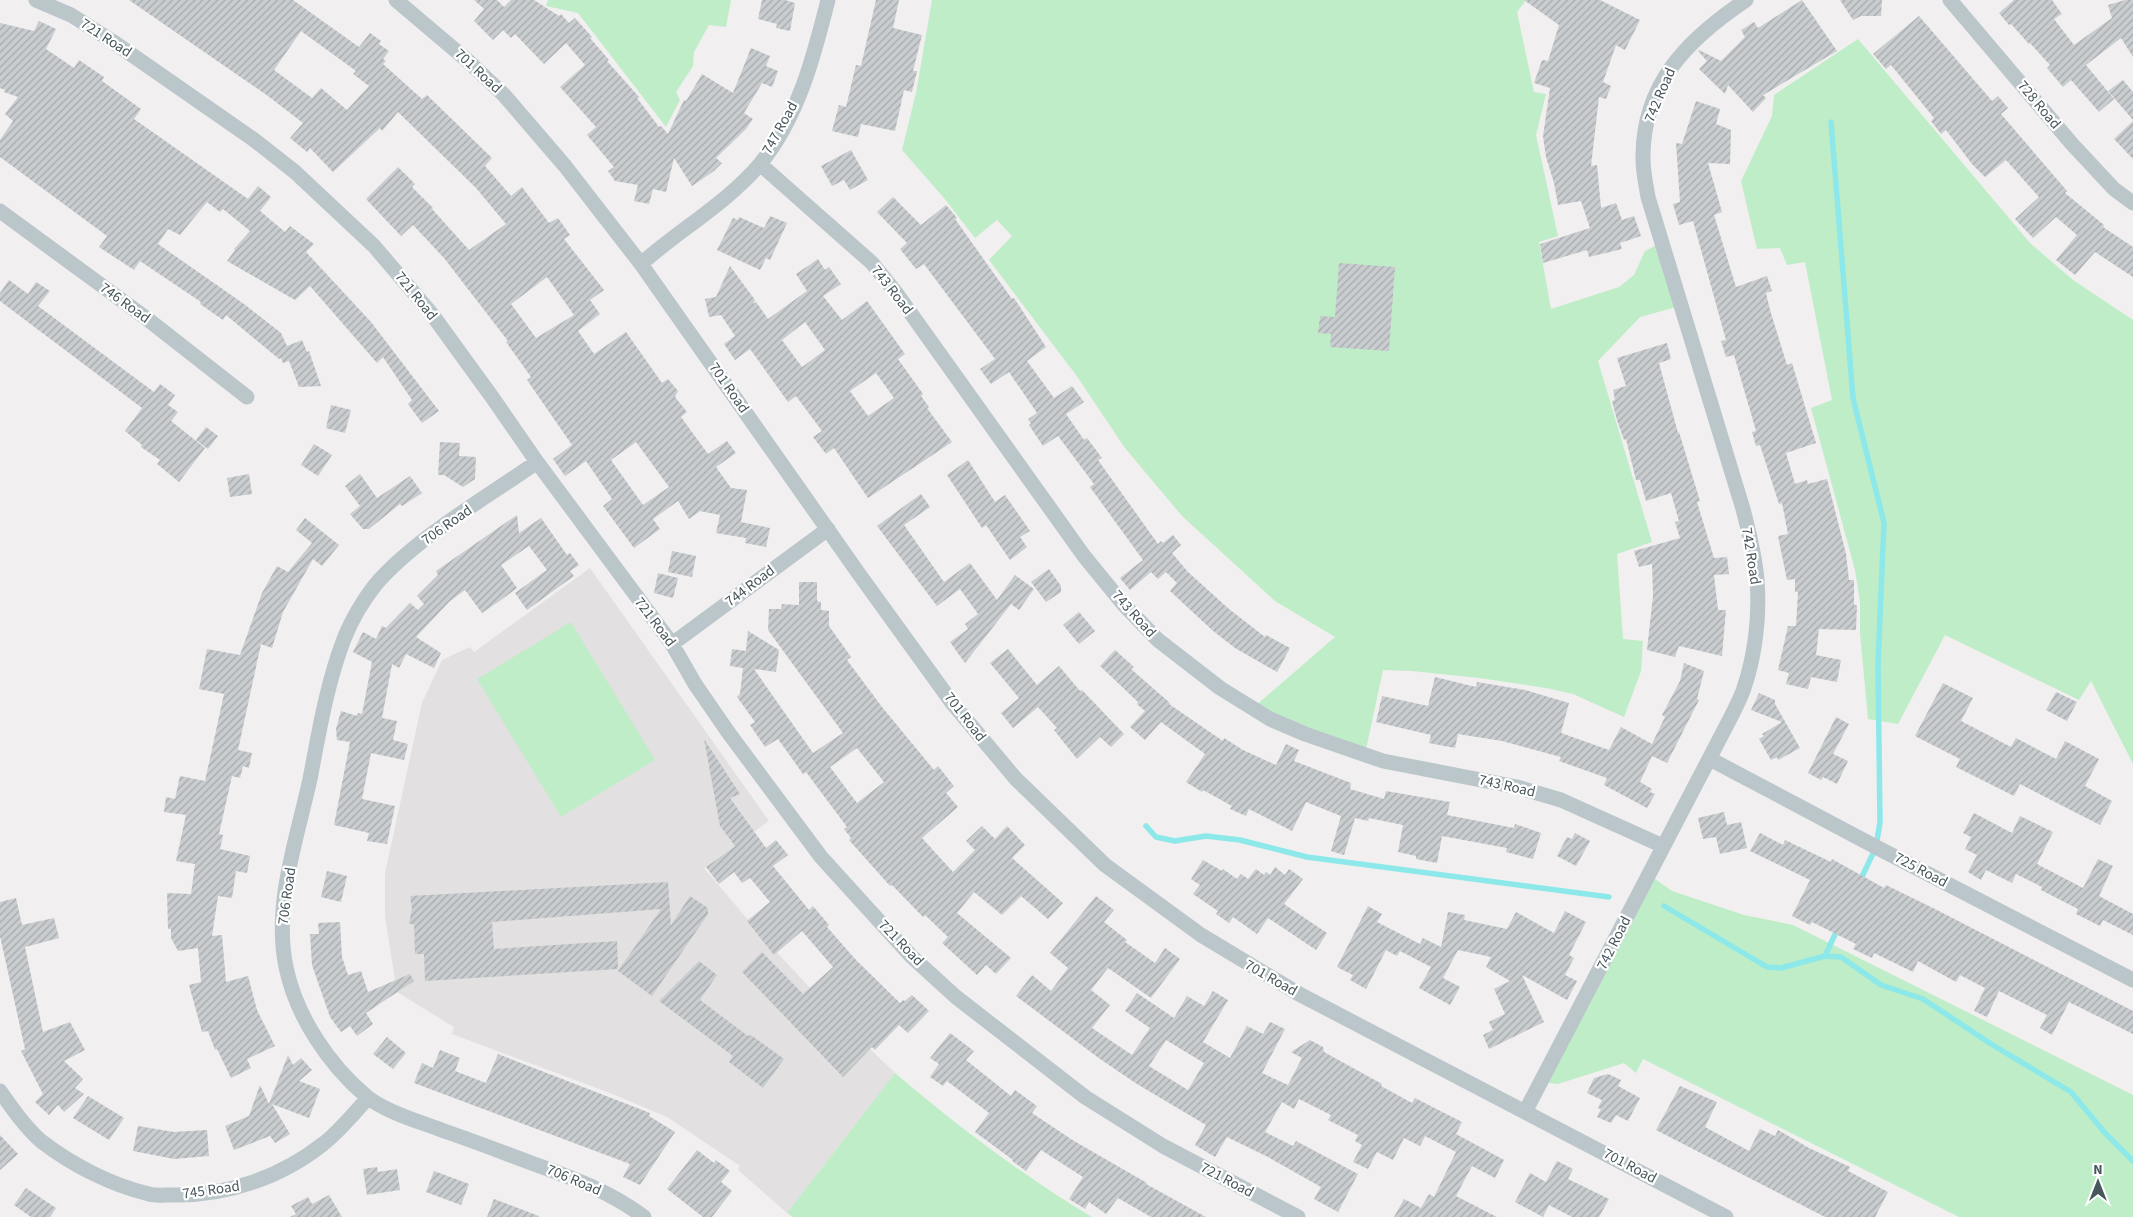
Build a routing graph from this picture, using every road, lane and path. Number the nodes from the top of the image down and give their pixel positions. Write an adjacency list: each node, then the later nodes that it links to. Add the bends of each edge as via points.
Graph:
1 (36, 0): 11 (street, 721 Road, via 71,15 188,92 295,172 340,212 425,306)
2 (396, 0): 9 (street, 701 Road, via 468,60 504,95 565,166)
3 (828, 0): 6 (street, 747 Road, via 816,48 799,95 778,138)
4 (1746, 0): 14 (street, 742 Road, via 1706,30 1669,67 1649,113 1643,160 1648,197 1743,509 1757,581 1755,629 1743,690)
5 (1950, 0): 7 (street, 728 Road, via 2072,144 2114,189)
6 (760, 164): 9 (street, 747 Road, via 732,191); 15 (street, 743 Road, via 872,263 1084,556 1137,619 1186,663 1262,714 1305,734 1383,761 1517,786 1561,800)
7 (2133, 203)
8 (0, 211): 10 (street, 746 Road)
9 (640, 264): 12 (street, 701 Road)
10 (247, 397)
11 (537, 462): 13 (street, 721 Road); 18 (street, 706 Road, via 397,563 360,608 344,636 333,672 286,892 282,934 286,967 309,1026 328,1055)
12 (828, 529): 13 (street, 744 Road); 19 (street, 701 Road, via 953,704 984,742 1016,779 1105,864 1201,935 1251,967)
13 (672, 644): 21 (street, 721 Road, via 728,732 821,857 911,956 956,997 1085,1097 1129,1126)
14 (1710, 759): 15 (street, 742 Road); 16 (street, 725 Road)
15 (1663, 846): 19 (street, 742 Road)
16 (2133, 980)
17 (0, 1091): 18 (street, 745 Road, via 40,1140 75,1164 151,1195 193,1196 257,1182 293,1164 324,1144)
18 (368, 1098): 20 (street, 706 Road, via 405,1116 570,1177 625,1203)
19 (1526, 1112): 22 (street, 701 Road)
20 (644, 1217)
21 (1298, 1217)
22 (1726, 1217)

